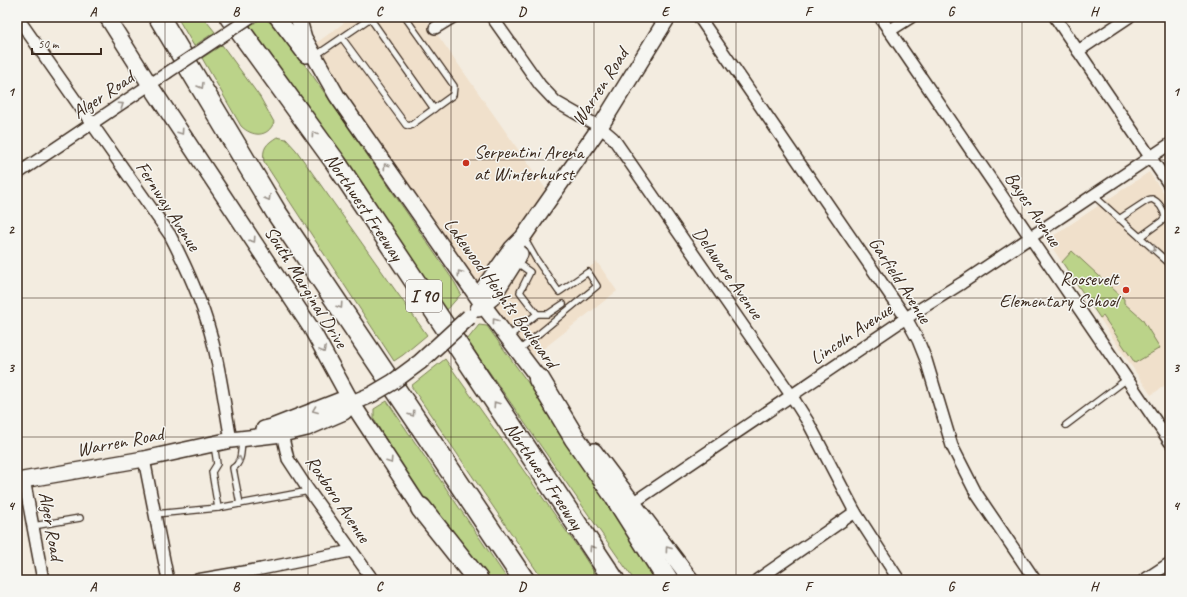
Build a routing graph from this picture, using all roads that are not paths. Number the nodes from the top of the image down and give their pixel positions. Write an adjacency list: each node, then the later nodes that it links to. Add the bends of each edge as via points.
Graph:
1 (17, 17): 26 (street, Fernway Avenue)
2 (107, 17): 23 (main road, South Marginal Drive)
3 (159, 17): 74 (highway, one-way to 74, via 276,212)
4 (230, 17): 75 (highway, Northwest Freeway / I 90, one-way to 4, via 336,163)
5 (251, 17): 23 (street, Alger Road, bridge)
6 (277, 17): 24 (main road)
7 (298, 17): 22 (main road, Lakewood Heights Boulevard, via 304,38)
8 (405, 17): 25 (lane, via 454,86 453,95)
9 (453, 17): 18 (street)
10 (492, 17): 27 (street, Delaware Avenue, via 540,85 556,102)
11 (668, 17): 27 (main road, Warren Road)
12 (699, 17): 42 (street, Garfield Avenue)
13 (880, 17): 19 (street, Bayes Avenue)
14 (911, 17): 19 (street)
15 (1056, 17): 21 (street)
16 (1128, 17): 21 (street)
17 (371, 18): 20 (lane); 25 (lane)
18 (435, 28)
19 (889, 31): 35 (street, Bayes Avenue)
20 (342, 38): 22 (lane); 25 (lane, via 406,125 410,126)
21 (1078, 51): 29 (street)
22 (315, 56): 24 (main road, Lakewood Heights Boulevard)
23 (150, 85): 26 (street, Alger Road, one-way to 23); 48 (main road, South Marginal Drive, one-way to 48, via 311,328)
24 (337, 96): 40 (main road, Lakewood Heights Boulevard, one-way to 24)
25 (434, 109)
26 (92, 124): 30 (street, Alger Road); 51 (street, Fernway Avenue, via 170,235 189,274 206,316)
27 (600, 126): 34 (main road, Warren Road); 47 (street, Delaware Avenue, via 613,138)
28 (1170, 144): 29 (street, Lincoln Avenue)
29 (1150, 157): 31 (street); 32 (street, Lincoln Avenue)
30 (17, 176)
31 (1170, 186)
32 (1093, 195): 33 (lane); 35 (street, Lincoln Avenue)
33 (1119, 219): 36 (lane); 36 (lane, via 1152,198 1157,201 1165,217)
34 (523, 237): 37 (main road, Warren Road, via 523,247); 40 (main road, Warren Road, via 482,290); 44 (lane, via 559,292 588,272 597,286)
35 (1030, 237): 42 (street, Lincoln Avenue); 46 (street, Bayes Avenue)
36 (1140, 237): 38 (lane, one-way to 38)
37 (515, 262): 40 (main road, Warren Road, via 492,298); 41 (lane, via 530,272 520,292)
38 (1170, 264)
39 (563, 304): 41 (lane, via 548,314)
40 (483, 305): 43 (main road, Lakewood Heights Boulevard, one-way to 40); 48 (main road, Warren Road, bridge, via 420,362 393,382)
41 (537, 314): 43 (lane)
42 (906, 318): 47 (street, Lincoln Avenue); 80 (street, Garfield Avenue, via 926,360 952,446 976,493)
43 (508, 338): 44 (main road, Lakewood Heights Boulevard)
44 (518, 351): 45 (main road, Lakewood Heights Boulevard)
45 (539, 379): 57 (main road, Lakewood Heights Boulevard); 76 (highway)
46 (1127, 379): 49 (lane); 52 (street, Bayes Avenue)
47 (791, 395): 57 (street, Lincoln Avenue); 61 (street, Delaware Avenue)
48 (352, 403): 50 (main road, Warren Road, via 344,412 307,428); 51 (main road, Warren Road, one-way to 51, via 341,400); 60 (main road, South Marginal Drive, one-way to 60)
49 (1066, 425)
50 (282, 434): 51 (main road, Warren Road); 56 (street, Roxboro Avenue, via 288,459)
51 (236, 440): 53 (main road, Warren Road); 58 (lane, one-way to 51, via 232,468 240,461)
52 (1170, 442)
53 (214, 444): 54 (main road, Warren Road); 59 (lane, via 217,464 212,472)
54 (144, 459): 55 (main road, Warren Road); 62 (street)
55 (21, 480): 64 (street, Alger Road)
56 (309, 490): 58 (lane); 65 (street, Roxboro Avenue)
57 (634, 502): 77 (main road, Lakewood Heights Boulevard, one-way to 57)
58 (240, 504): 59 (lane)
59 (218, 508): 62 (lane)
60 (421, 508): 72 (main road, South Marginal Drive); 73 (highway)
61 (855, 512): 78 (street); 79 (street, Delaware Avenue)
62 (155, 514): 69 (street)
63 (80, 518): 64 (lane)
64 (33, 526): 68 (street, Alger Road)
65 (351, 551): 67 (street); 71 (street, Roxboro Avenue)
66 (1170, 563): 81 (street)
67 (263, 575): 70 (street)
68 (43, 580)
69 (168, 580)
70 (197, 580)
71 (373, 580)
72 (468, 580)
73 (478, 580)
74 (524, 580)
75 (614, 580)
76 (668, 580)
77 (691, 580)
78 (757, 580)
79 (899, 580)
80 (1035, 580)
81 (1144, 580)

